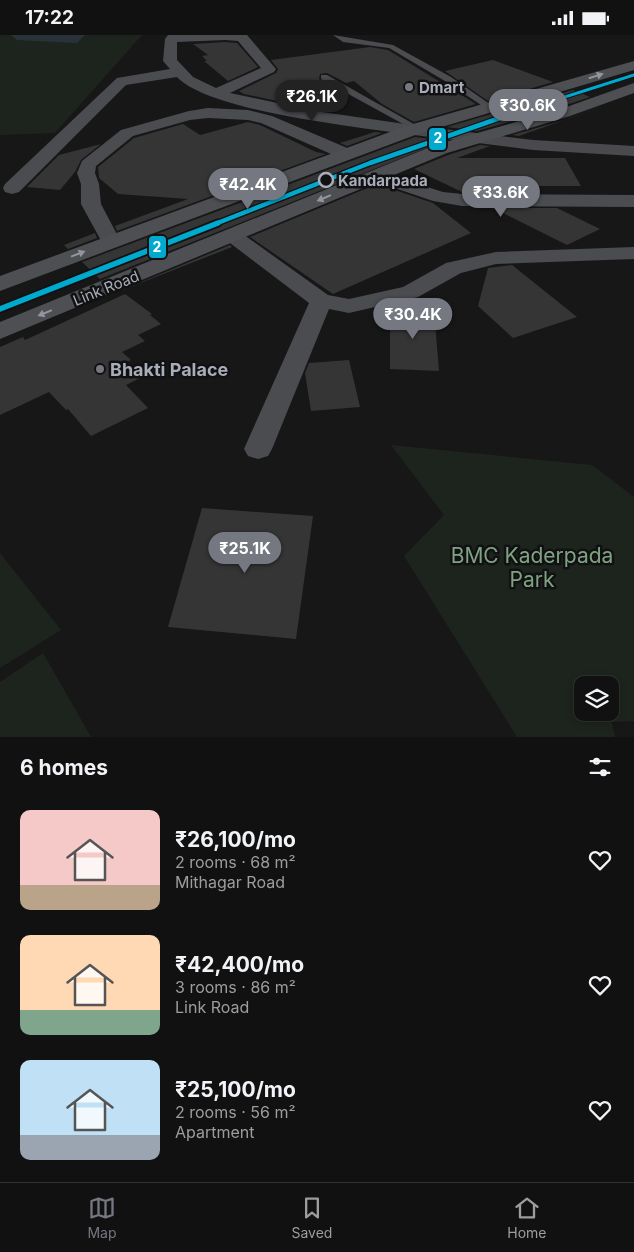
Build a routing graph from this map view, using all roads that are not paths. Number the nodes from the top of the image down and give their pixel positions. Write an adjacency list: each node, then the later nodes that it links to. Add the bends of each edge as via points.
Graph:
1 (336, 35): 10 (lane, via 343,40 391,46)
2 (179, 40): 4 (street, via 170,61); 7 (street, via 242,37 268,69)
3 (634, 65): 10 (main road, one-way to 3)
4 (180, 72): 9 (street, via 188,80); 19 (street, via 122,81)
5 (324, 77): 12 (lane)
6 (218, 79): 7 (street)
7 (236, 85): 9 (street)
8 (634, 89): 13 (main road, Link Road)
9 (216, 94): 12 (street, via 315,116)
10 (490, 107): 11 (main road)
11 (438, 122): 12 (main road); 13 (main road)
12 (414, 129): 14 (main road); 17 (main road)
13 (502, 131): 14 (main road, Link Road); 15 (main road)
14 (476, 139): 16 (main road); 18 (main road, Link Road, via 441,149)
15 (634, 141)
16 (634, 151)
17 (346, 154): 22 (main road); 22 (street, via 266,119 248,115 198,114 128,133 96,157 88,165 86,173 91,204)
18 (377, 176): 20 (street, via 440,197 462,200); 21 (main road, Link Road, one-way to 21)
19 (12, 188)
20 (634, 201)
21 (233, 235): 25 (street); 26 (main road, Link Road, one-way to 26)
22 (111, 242): 24 (main road, one-way to 22)
23 (634, 253): 25 (street, via 496,258 454,269 401,294 349,306)
24 (0, 284)
25 (321, 301): 27 (street)
26 (0, 331)
27 (258, 449)

